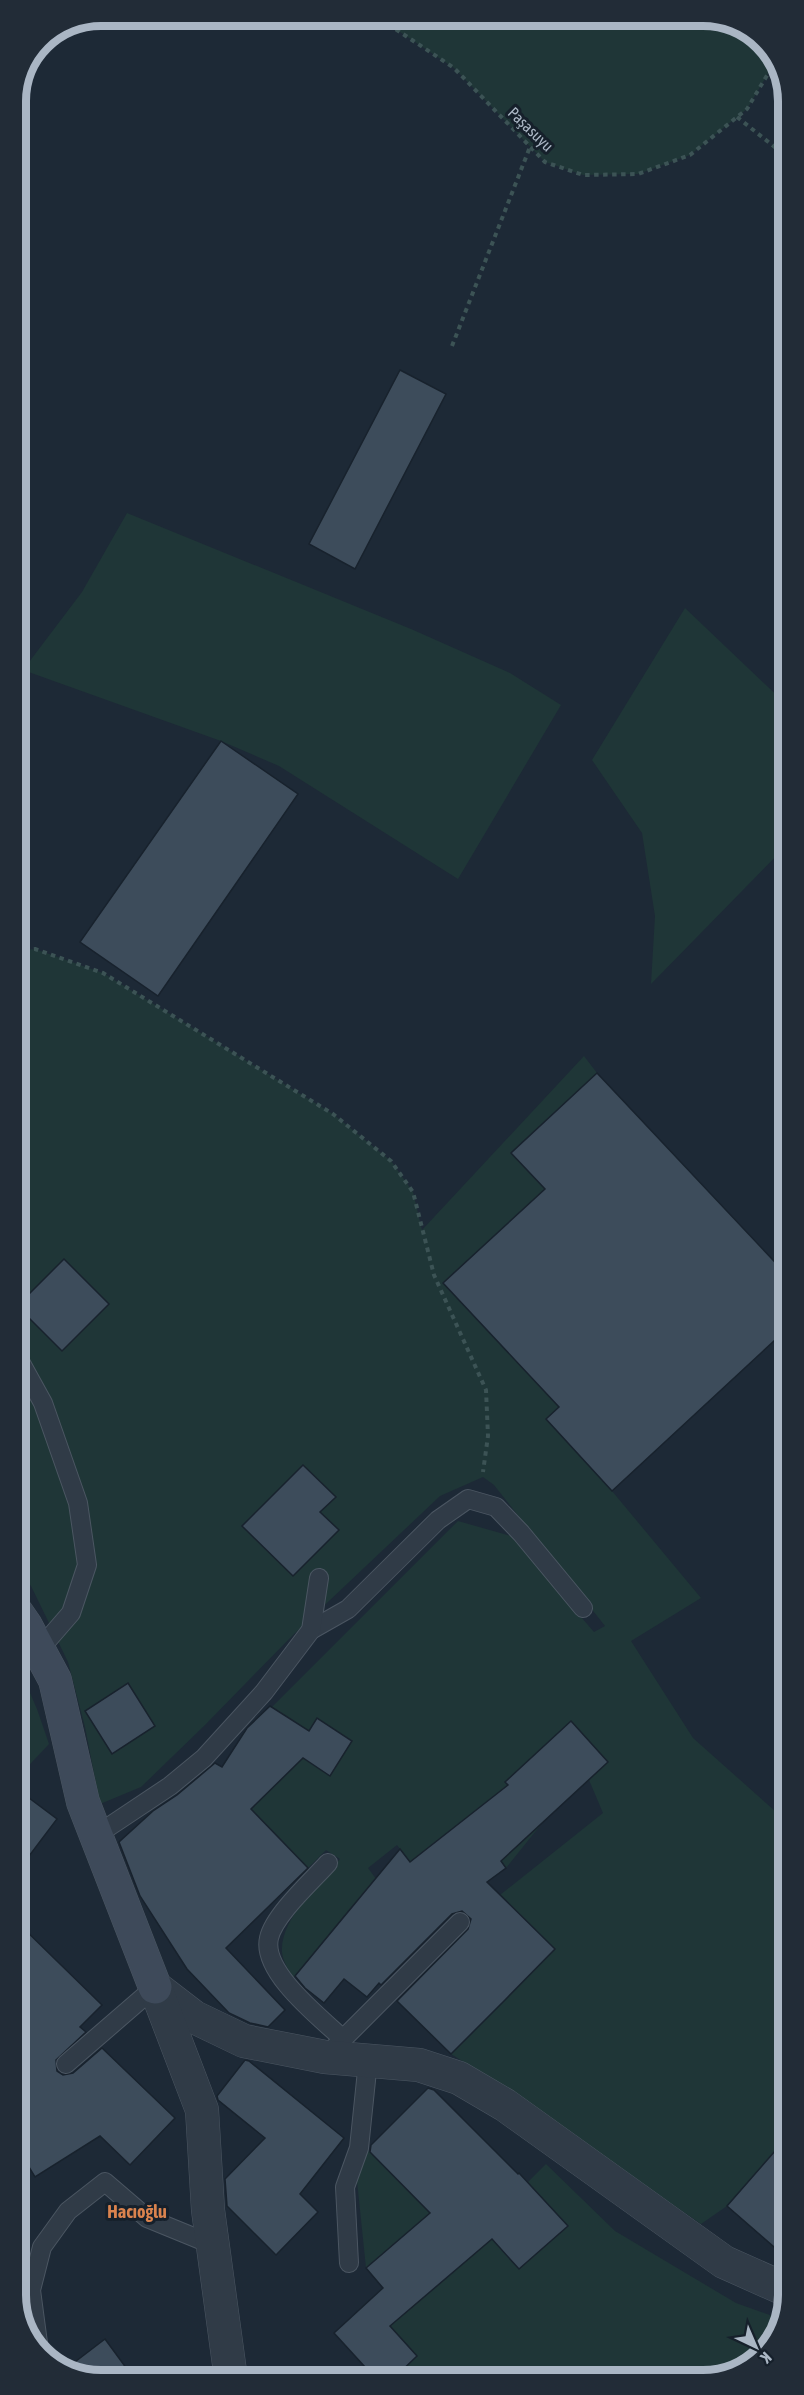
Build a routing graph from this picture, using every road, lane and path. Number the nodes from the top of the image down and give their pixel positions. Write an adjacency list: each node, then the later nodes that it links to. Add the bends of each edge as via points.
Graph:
1 (391, 26): 4 (path, Paşasuyu, via 454,68)
2 (771, 69): 3 (path, Paşasuyu, via 747,109)
3 (737, 117): 4 (path, Paşasuyu, via 690,155 638,174 583,175 545,162); 5 (path)
4 (530, 147): 6 (path)
5 (778, 150)
6 (452, 346)
7 (26, 950): 9 (path, via 35,949 103,974 333,1114 391,1161 413,1192 434,1275 486,1390 488,1436)
8 (26, 1373): 14 (lane, via 43,1404 78,1503 87,1565 71,1613)
9 (479, 1503): 11 (lane, via 496,1507); 13 (lane, via 468,1499 438,1520 348,1608)
10 (319, 1578): 13 (lane)
11 (583, 1608)
12 (26, 1628): 14 (street)
13 (311, 1630): 15 (lane, via 264,1692 204,1758)
14 (39, 1650): 15 (street, via 55,1680 82,1802)
15 (95, 1836): 18 (street)
16 (328, 1863): 19 (lane, via 294,1900 268,1940 277,1971)
17 (460, 1922): 19 (lane)
18 (155, 1987): 19 (street, via 194,2017 244,2042); 21 (lane); 22 (street, via 202,2110)
19 (334, 2048): 20 (street)
20 (368, 2061): 23 (lane, via 358,2148 345,2187); 24 (street, via 419,2065 459,2078 505,2105 723,2262)
21 (66, 2064)
22 (213, 2245): 25 (lane, via 147,2218 105,2182 68,2211 42,2247 31,2290); 26 (street)
23 (349, 2263)
24 (778, 2286)
25 (37, 2334)
26 (230, 2369)

